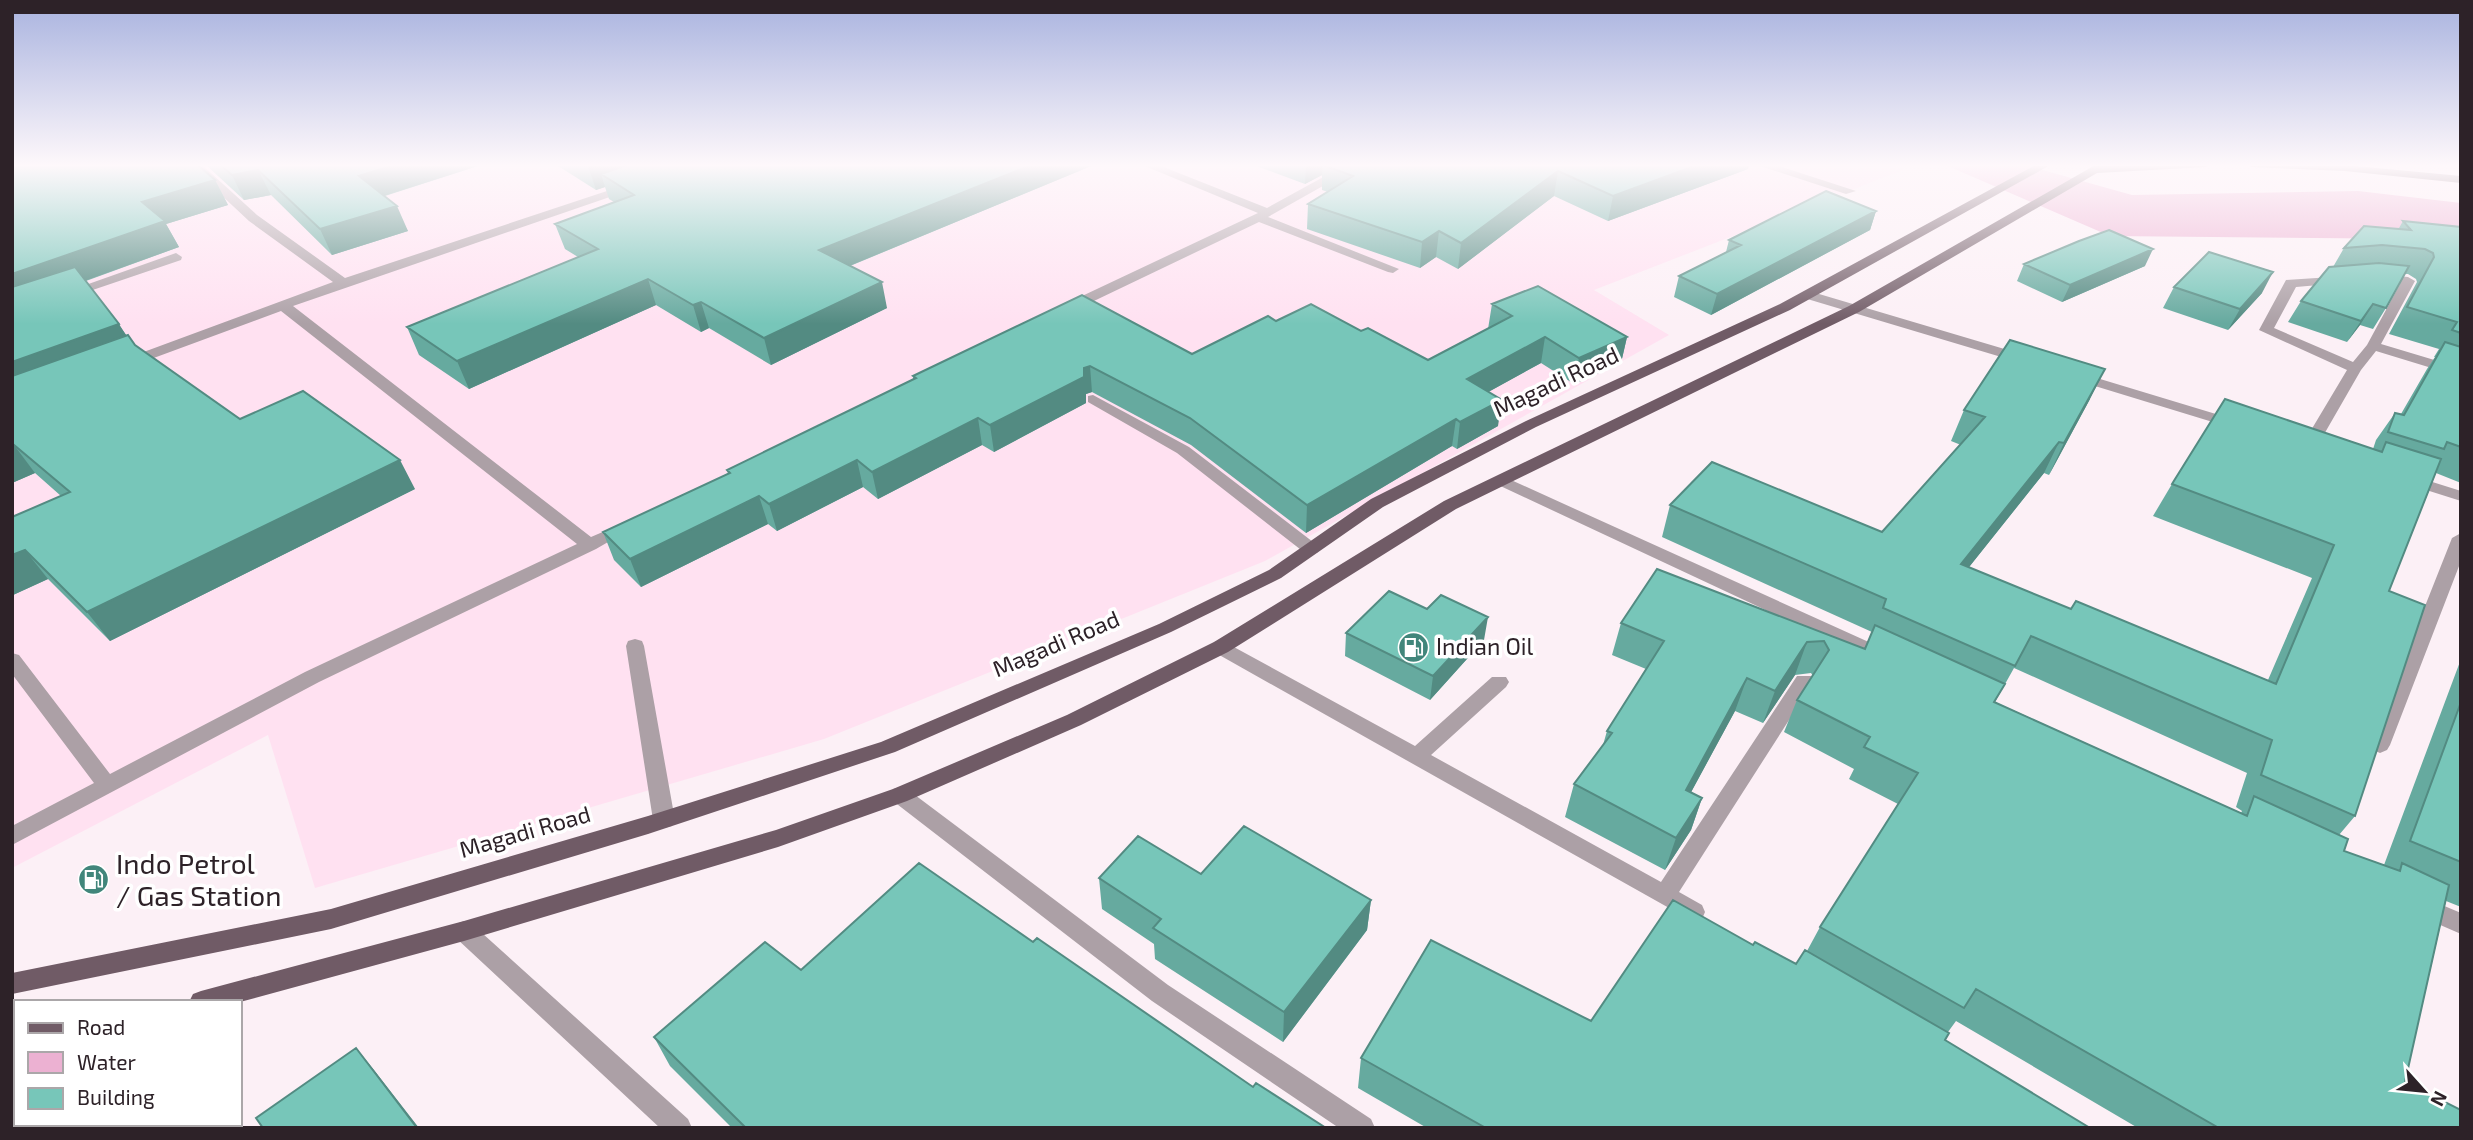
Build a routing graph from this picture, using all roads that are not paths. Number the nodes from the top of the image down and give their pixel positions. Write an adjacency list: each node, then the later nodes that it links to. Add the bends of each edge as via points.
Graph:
1 (252, 217): 9 (street)
2 (539, 217): 9 (street)
3 (1259, 217): 14 (street)
4 (1269, 217): 8 (street)
5 (1951, 217): 10 (main road, Magadi Road)
6 (2008, 217): 13 (main road)
7 (176, 257): 11 (street)
8 (1393, 269)
9 (343, 283): 12 (street)
10 (1809, 295): 13 (street); 30 (main road, Magadi Road, via 1495,442 1377,503)
11 (50, 300)
12 (284, 306): 17 (street); 29 (street)
13 (1854, 309): 16 (street); 25 (main road)
14 (1055, 314)
15 (2373, 345): 18 (street); 18 (street, via 2408,281 2359,278 2291,283 2266,330); 20 (street)
16 (2034, 362)
17 (116, 367)
18 (2355, 368): 23 (street)
19 (2060, 370): 22 (street)
20 (2461, 373)
21 (1093, 400): 30 (street, via 1183,450)
22 (2244, 427)
23 (2309, 447)
24 (2398, 475): 26 (street)
25 (1500, 480): 32 (main road, via 1442,510); 34 (street)
26 (2461, 496)
27 (639, 521): 29 (street)
28 (2461, 538): 37 (street)
29 (590, 545): 39 (street, via 312,677)
30 (1311, 549): 41 (main road, Magadi Road, via 1275,574 1165,628 888,747)
31 (635, 646): 41 (street)
32 (1221, 647): 38 (street); 40 (main road, via 1074,720)
33 (12, 660): 39 (street)
34 (1905, 667)
35 (1804, 681): 43 (street)
36 (1499, 682): 38 (street)
37 (2380, 745)
38 (1416, 757): 43 (street)
39 (107, 785): 42 (street)
40 (900, 795): 47 (main road, via 778,838); 51 (street, via 1160,993)
41 (664, 820): 48 (main road, Magadi Road, via 331,919)
42 (12, 836)
43 (1664, 895): 45 (street)
44 (2410, 901): 46 (street)
45 (1712, 922)
46 (2461, 924)
47 (464, 930): 49 (main road); 50 (street)
48 (12, 984)
49 (208, 1000)
50 (679, 1128)
51 (1362, 1128)

